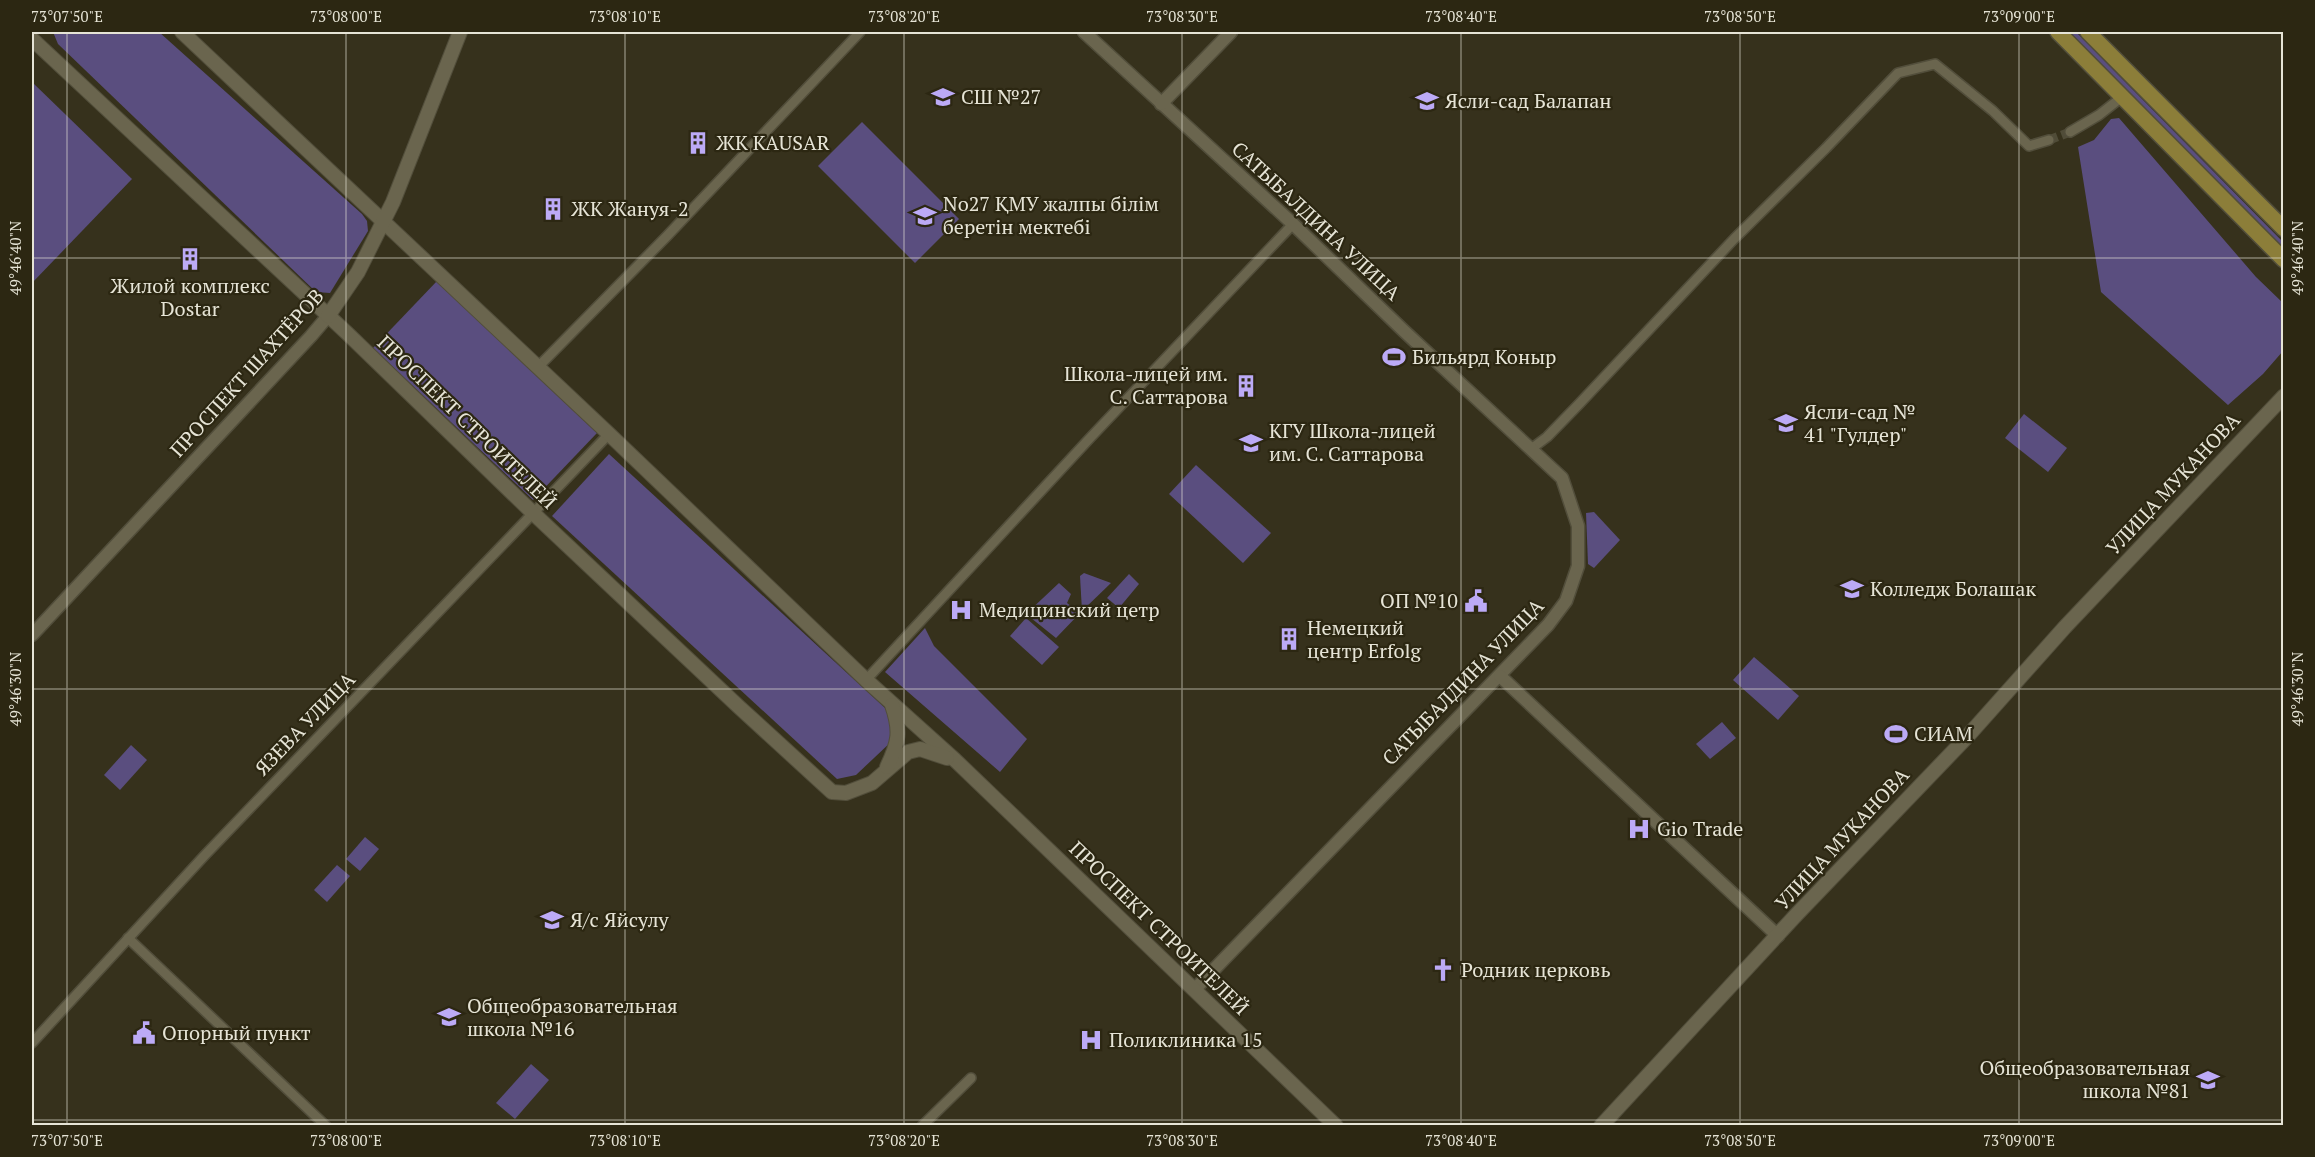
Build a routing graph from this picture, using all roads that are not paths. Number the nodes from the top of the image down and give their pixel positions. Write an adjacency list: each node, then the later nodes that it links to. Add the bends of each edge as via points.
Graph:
1 (182, 32): 13 (main road, ПРОСПЕКТ СТРОИТЕЛЕЙ)
2 (460, 32): 13 (main road, ПРОСПЕКТ ШАХТЁРОВ)
3 (860, 32): 18 (street)
4 (1084, 32): 10 (street, САТЫБАЛДИНА УЛИЦА)
5 (1231, 32): 10 (street)
6 (2058, 32): 9 (highway)
7 (2088, 32): 15 (highway)
8 (32, 39): 17 (main road, ПРОСПЕКТ СТРОИТЕЛЕЙ)
9 (2122, 97): 11 (street); 16 (highway)
10 (1161, 104): 14 (street, САТЫБАЛДИНА УЛИЦА)
11 (2070, 132)
12 (2049, 140): 21 (street, via 2029,146 1935,64 1898,73 1734,238 1547,437)
13 (383, 221): 17 (main road, ПРОСПЕКТ ШАХТЁРОВ, via 358,272); 18 (main road, ПРОСПЕКТ СТРОИТЕЛЕЙ)
14 (1293, 224): 21 (street, САТЫБАЛДИНА УЛИЦА); 25 (street)
15 (2283, 229)
16 (2283, 260)
17 (328, 316): 22 (main road, ПРОСПЕКТ СТРОИТЕЛЕЙ); 23 (street, ПРОСПЕКТ ШАХТЁРОВ)
18 (538, 367): 20 (main road, ПРОСПЕКТ СТРОИТЕЛЕЙ)
19 (2283, 396): 29 (main road, УЛИЦА МУКАНОВА)
20 (609, 434): 22 (street, ЯЗЕВА УЛИЦА); 25 (main road, ПРОСПЕКТ СТРОИТЕЛЕЙ)
21 (1531, 449): 24 (street, САТЫБАЛДИНА УЛИЦА, via 1562,478 1578,526 1578,566 1566,600)
22 (533, 513): 28 (main road, ПРОСПЕКТ СТРОИТЕЛЕЙ, via 832,792 846,793 872,783); 30 (street, ЯЗЕВА УЛИЦА)
23 (32, 635)
24 (1500, 676): 29 (street); 31 (street, САТЫБАЛДИНА УЛИЦА)
25 (866, 680): 26 (main road, ПРОСПЕКТ СТРОИТЕЛЕЙ)
26 (891, 702): 27 (main road, ПРОСПЕКТ СТРОИТЕЛЕЙ); 28 (main road, via 899,737)
27 (955, 760): 28 (main road, ПРОСПЕКТ СТРОИТЕЛЕЙ, via 920,748 908,752); 31 (main road, ПРОСПЕКТ СТРОИТЕЛЕЙ)
28 (885, 771)
29 (1778, 936): 37 (main road, УЛИЦА МУКАНОВА)
30 (129, 938): 32 (street, ЯЗЕВА УЛИЦА); 34 (street)
31 (1195, 989): 36 (main road, ПРОСПЕКТ СТРОИТЕЛЕЙ)
32 (32, 1043)
33 (971, 1078): 35 (street)
34 (326, 1125)
35 (922, 1125)
36 (1336, 1125)
37 (1601, 1125)

